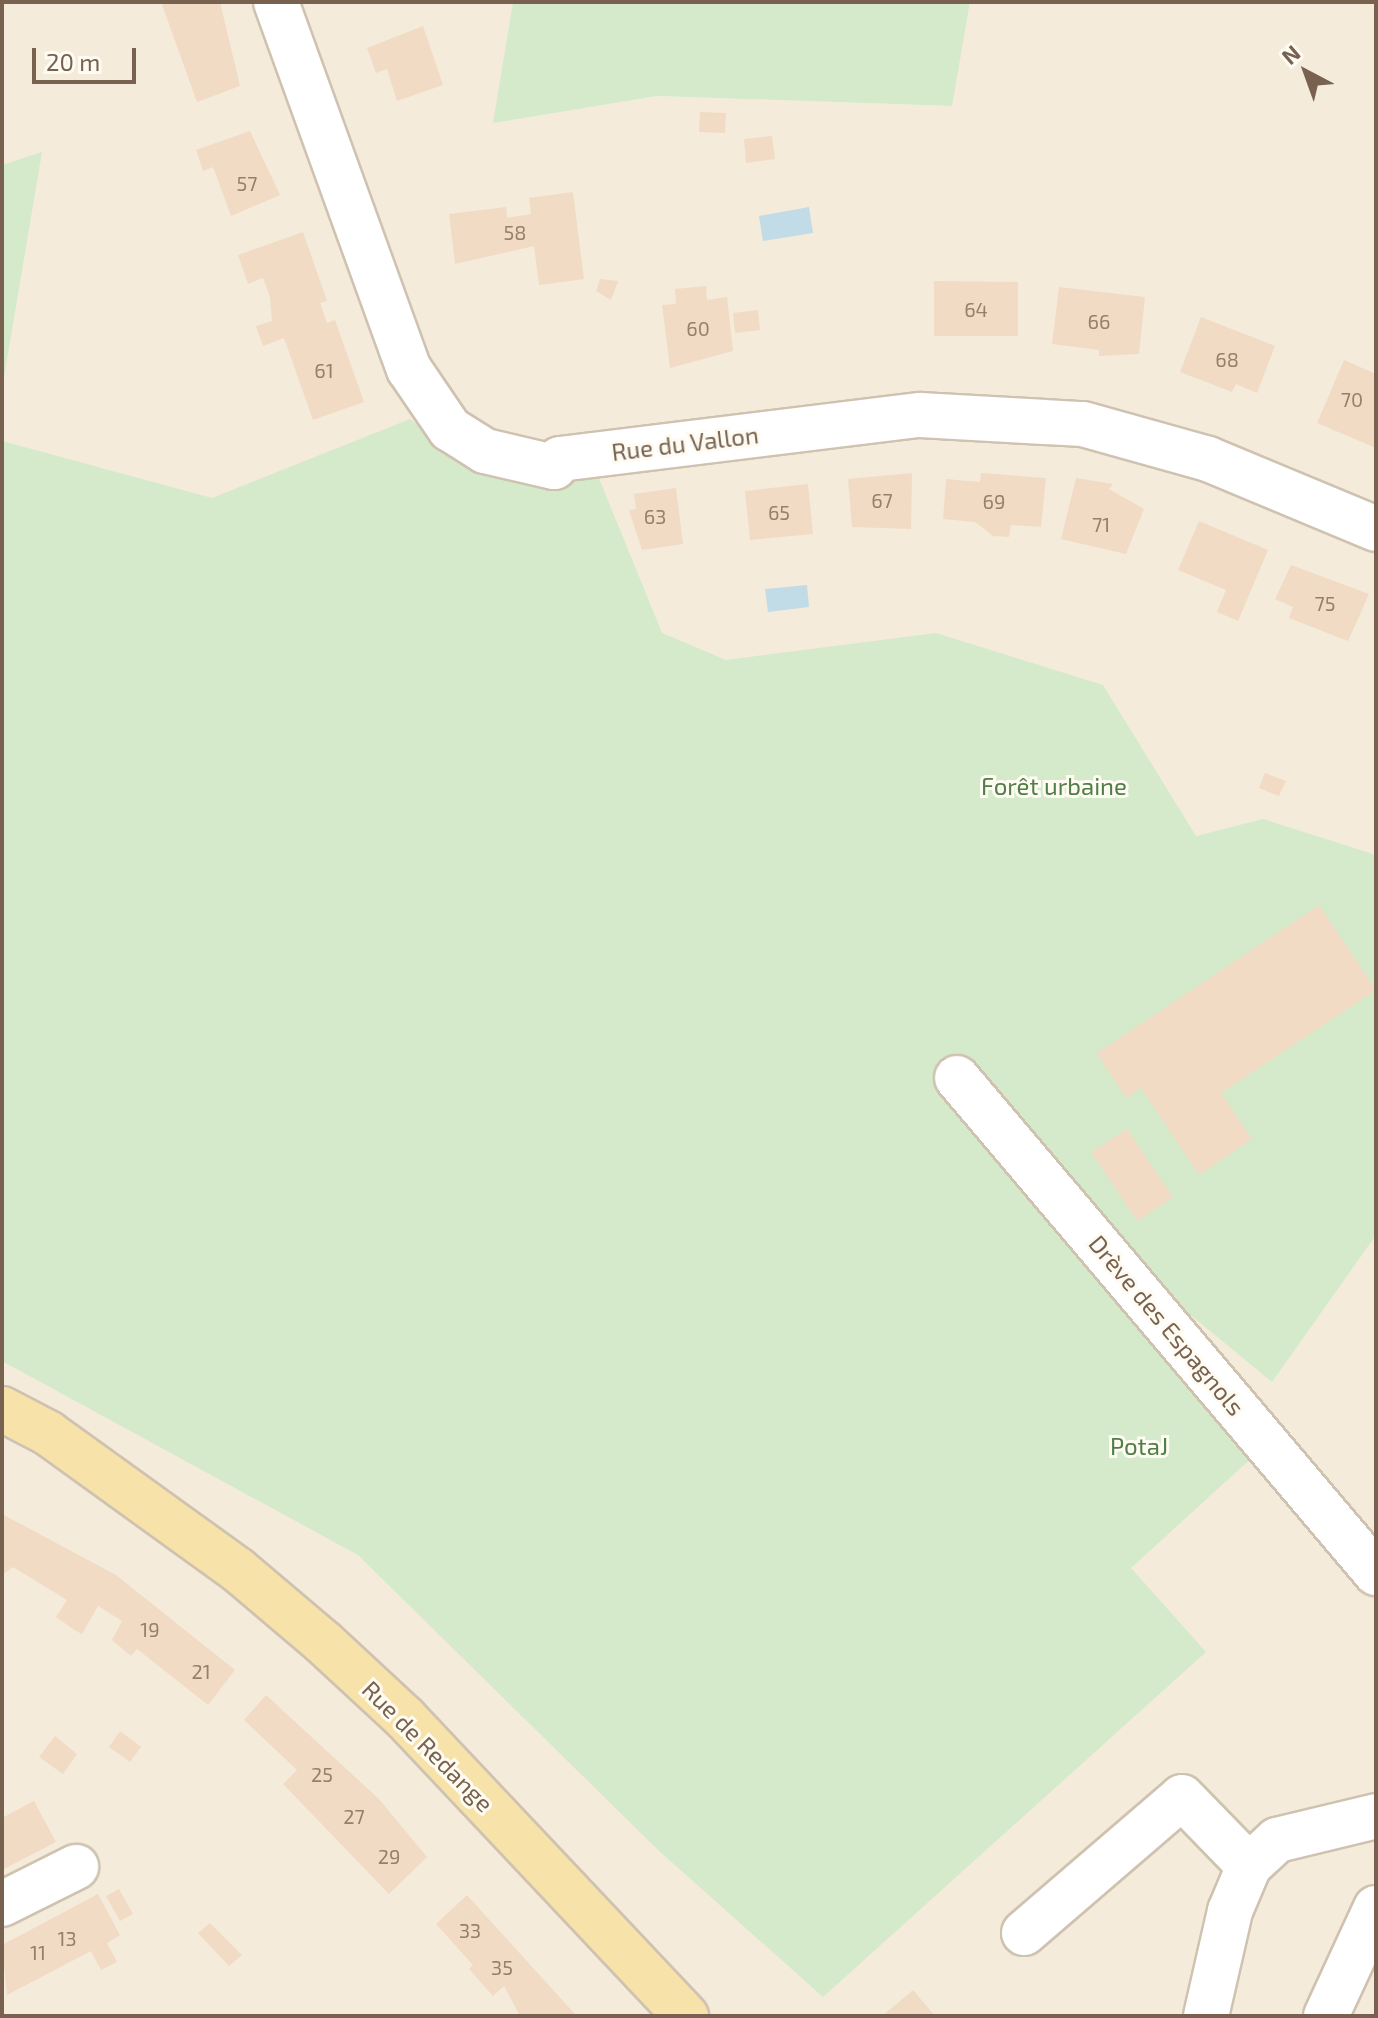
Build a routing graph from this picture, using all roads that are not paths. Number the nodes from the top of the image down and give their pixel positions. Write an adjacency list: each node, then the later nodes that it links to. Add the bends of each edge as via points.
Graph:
1 (276, 2): 2 (street, Rue du Vallon, via 409,369 450,429 485,451 554,467 560,459 920,415 1083,424 1208,459)
2 (1376, 529)
3 (957, 1078): 7 (street, Drève des Espagnols)
4 (2, 1409): 6 (main road, Rue de Redange)
5 (2, 1428): 6 (main road, Rue de Redange)
6 (145, 1504): 15 (main road, Rue de Redange, via 238,1570 405,1718)
7 (1376, 1573)
8 (1376, 1784): 9 (street)
9 (1376, 1815): 10 (street, via 1277,1840)
10 (1249, 1866): 14 (street, via 1182,1797); 16 (street, via 1230,1911)
11 (76, 1867): 12 (street)
12 (2, 1904)
13 (1373, 1926): 17 (street)
14 (1024, 1933)
15 (686, 2016)
16 (1206, 2016)
17 (1326, 2016)

